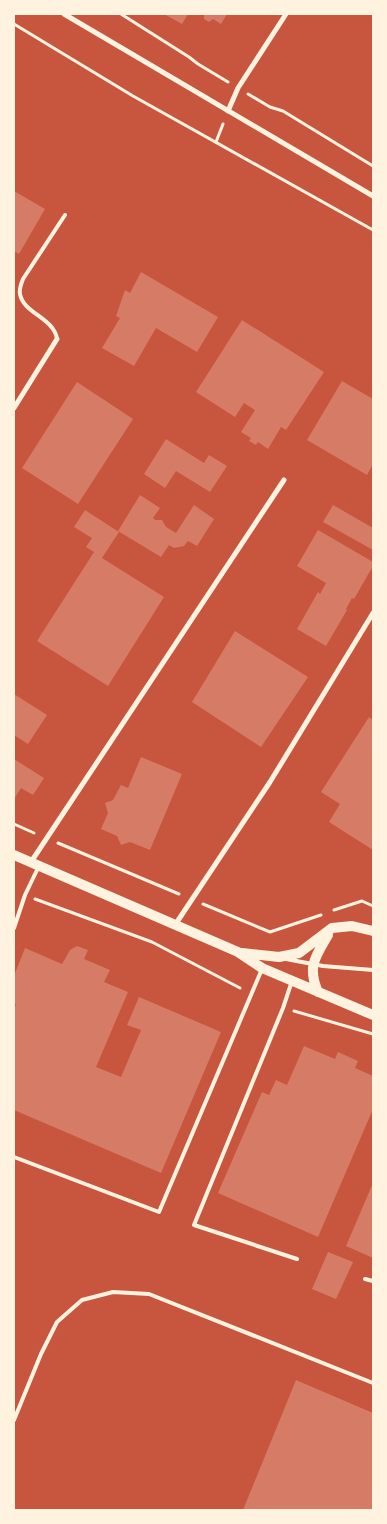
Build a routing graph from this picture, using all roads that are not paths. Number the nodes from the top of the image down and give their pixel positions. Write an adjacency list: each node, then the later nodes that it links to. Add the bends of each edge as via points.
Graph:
1 (64, 14): 3 (street)
2 (286, 14): 3 (street, via 238,88)
3 (228, 111): 4 (street)
4 (373, 196)
5 (65, 215): 6 (lane, via 22,279 20,290 24,303 54,328)
6 (57, 339): 7 (street)
7 (14, 408)
8 (284, 480): 11 (street)
9 (373, 613): 12 (street, via 270,782)
10 (14, 855): 11 (main road)
11 (35, 864): 12 (main road); 13 (lane)
12 (175, 925): 16 (main road)
13 (14, 928)
14 (332, 928): 15 (main road, via 352,926); 17 (main road, via 299,953); 18 (main road)
15 (373, 931)
16 (238, 952): 17 (main road); 19 (main road)
17 (279, 957): 18 (lane)
18 (312, 964): 20 (lane); 22 (main road, via 312,980)
19 (262, 968): 21 (main road); 24 (lane, via 159,1212)
20 (373, 970)
21 (292, 982): 22 (main road); 25 (lane, via 194,1224)
22 (318, 992): 23 (main road)
23 (373, 1015)
24 (14, 1157)
25 (297, 1259)
26 (365, 1279): 27 (lane)
27 (373, 1281)
28 (373, 1383): 29 (lane, via 149,1294 113,1292 82,1300 57,1322)
29 (14, 1420)

